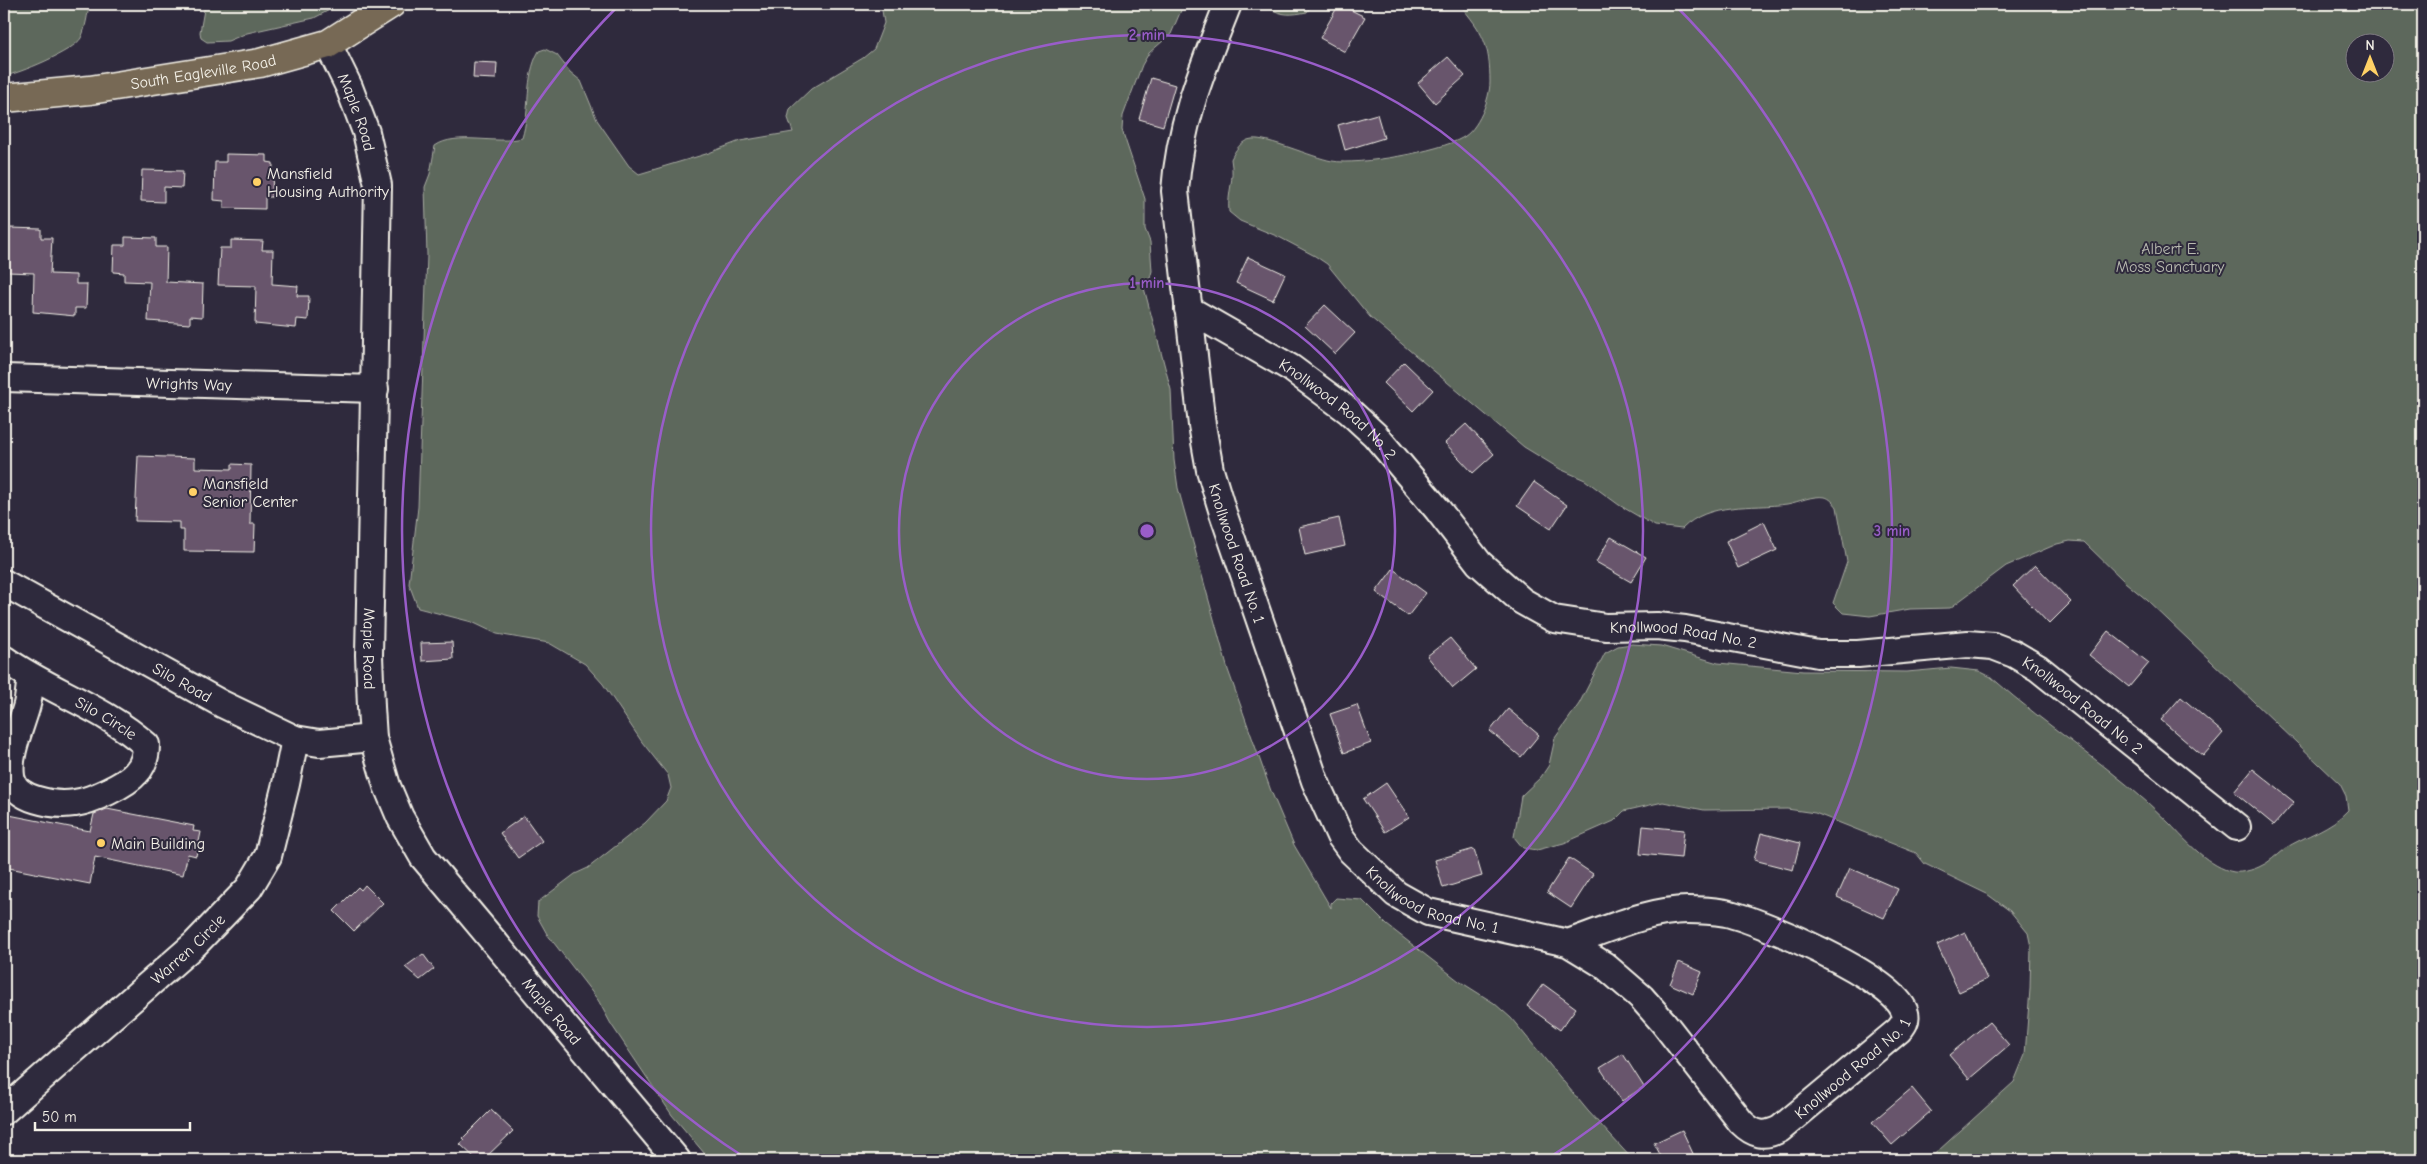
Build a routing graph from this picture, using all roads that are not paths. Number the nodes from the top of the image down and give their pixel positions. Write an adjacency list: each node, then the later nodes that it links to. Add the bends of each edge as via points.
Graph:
1 (391, 4): 3 (main road, South Eagleville Road)
2 (1228, 4): 5 (street, Knollwood Road No. 1, via 1205,60 1178,156 1175,191)
3 (328, 44): 4 (main road, South Eagleville Road, via 260,63 90,90); 7 (street, Maple Road, via 366,132 378,185)
4 (4, 98)
5 (1188, 309): 13 (street, Knollwood Road No. 2, via 1291,368 1349,411 1375,435 1479,563 1538,612 1554,620 1606,627 1685,629 1818,654 1858,654 1968,644 1993,646 2038,668); 14 (street, Knollwood Road No. 1, via 1210,470 1288,704 1340,836 1382,882 1428,912)
6 (4, 378): 7 (street, Wrights Way)
7 (375, 389): 11 (street, Maple Road, via 369,655)
8 (4, 584): 12 (street, Silo Road, via 222,704)
9 (4, 659): 10 (street, Silo Circle)
10 (31, 678): 10 (street, Silo Circle, via 12,761 14,787 25,796 75,803 106,793 136,774 146,758 146,745 132,732)
11 (373, 738): 12 (street, Silo Road, via 319,743); 16 (street, Maple Road, via 393,802 422,857)
12 (295, 739): 15 (street, Warren Circle, via 268,856 249,888 188,950)
13 (2237, 827)
14 (1568, 944): 14 (street, Knollwood Road No. 1, via 1627,922 1670,911 1726,913 1785,933 1846,965 1878,984 1902,1006 1906,1016 1899,1030 1780,1129 1769,1135 1759,1134 1741,1122 1692,1056 1641,997 1604,965)
15 (4, 1111)
16 (678, 1160)

